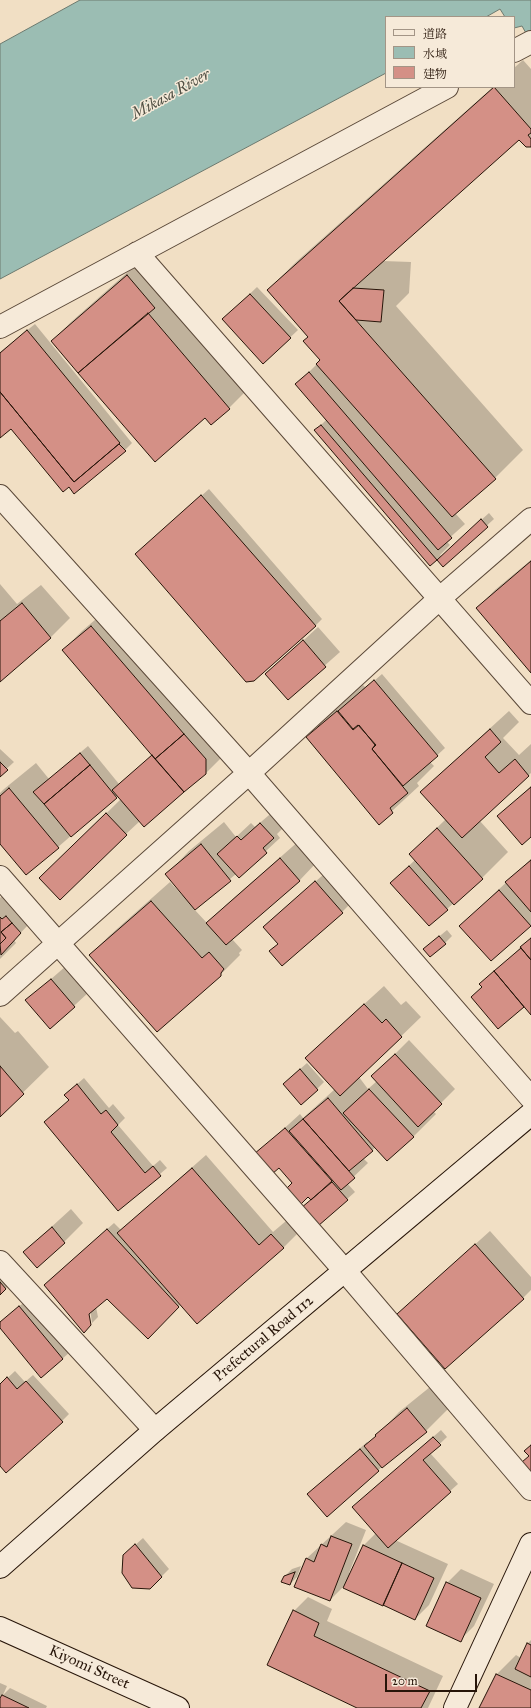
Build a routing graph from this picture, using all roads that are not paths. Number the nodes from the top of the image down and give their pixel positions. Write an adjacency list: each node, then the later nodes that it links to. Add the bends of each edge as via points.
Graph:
1 (445, 88): 2 (street)
2 (137, 253): 3 (street); 6 (street)
3 (0, 327)
4 (0, 496): 8 (street)
5 (531, 519): 6 (street)
6 (439, 599): 7 (street); 8 (street)
7 (531, 703)
8 (249, 773): 10 (street); 12 (street)
9 (0, 877): 10 (street)
10 (58, 943): 11 (street); 15 (street)
11 (0, 995)
12 (531, 1098)
13 (531, 1114): 15 (street, Prefectural Road 112)
14 (0, 1262): 16 (street)
15 (345, 1271): 16 (street, Prefectural Road 112); 17 (street)
16 (155, 1430): 19 (street, Prefectural Road 112)
17 (531, 1489)
18 (531, 1544): 22 (street)
19 (0, 1567)
20 (0, 1628): 21 (street, Kiyomi Street)
21 (178, 1708)
22 (455, 1708)

